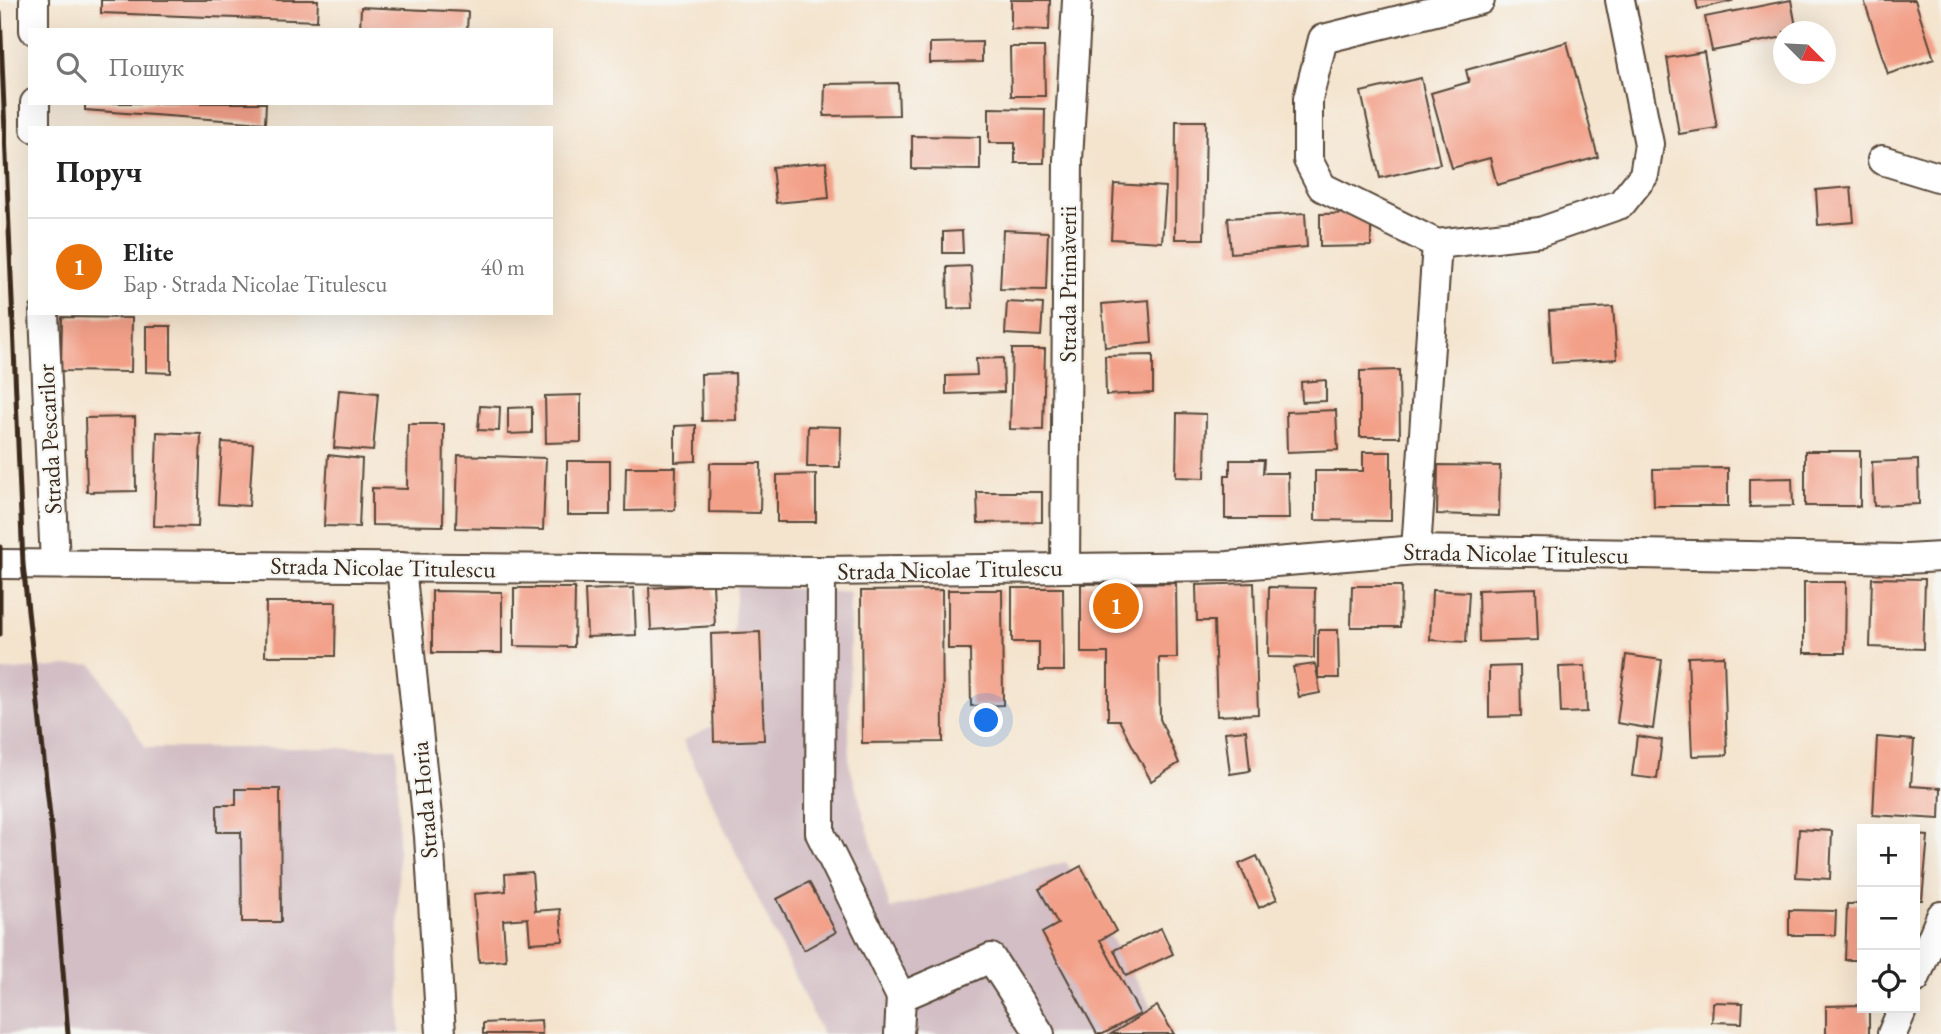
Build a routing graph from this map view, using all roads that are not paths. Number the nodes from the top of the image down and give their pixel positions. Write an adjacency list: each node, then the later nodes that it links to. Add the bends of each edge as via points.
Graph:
1 (34, 0): 5 (street)
2 (1077, 0): 17 (street, Strada Primăverii, via 1068,160)
3 (1479, 0): 10 (street, via 1323,39 1308,99 1308,160 1322,187)
4 (1620, 0): 10 (street, via 1649,144 1644,175 1621,204 1540,232)
5 (34, 28)
6 (35, 105): 7 (street)
7 (35, 126)
8 (1882, 160): 9 (street)
9 (1941, 178)
10 (1437, 244): 12 (street)
11 (44, 315): 15 (street, Strada Pescarilor)
12 (1416, 550): 13 (street, Strada Nicolae Titulescu); 17 (street, Strada Nicolae Titulescu, via 1228,566)
13 (1941, 556)
14 (0, 564): 15 (street, Strada Nicolae Titulescu)
15 (55, 564): 16 (street, Strada Nicolae Titulescu)
16 (401, 567): 18 (street, Strada Nicolae Titulescu); 23 (street, Strada Horia, via 429,836)
17 (1065, 567): 18 (street, Strada Nicolae Titulescu)
18 (821, 571): 21 (street, via 820,833)
19 (1941, 916): 20 (street)
20 (1920, 967)
21 (901, 997): 24 (street); 25 (street, via 991,958)
22 (1901, 1013): 26 (street)
23 (441, 1034)
24 (899, 1034)
25 (1040, 1034)
26 (1892, 1034)

